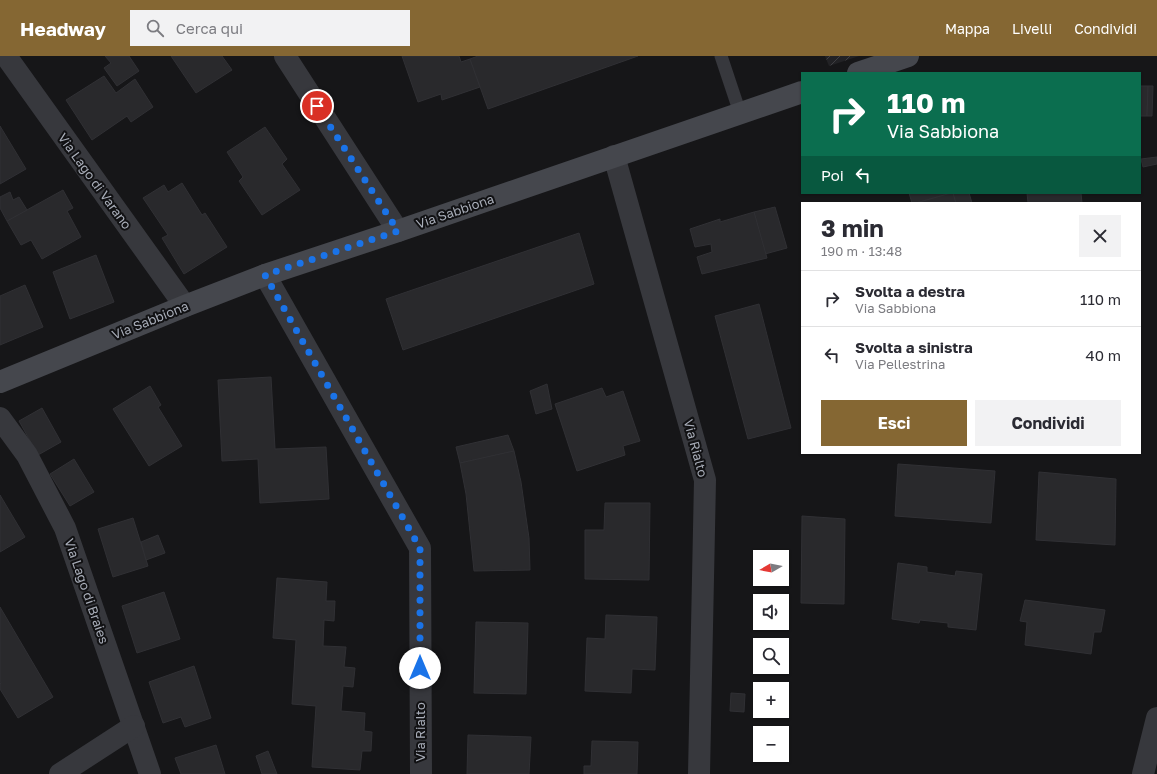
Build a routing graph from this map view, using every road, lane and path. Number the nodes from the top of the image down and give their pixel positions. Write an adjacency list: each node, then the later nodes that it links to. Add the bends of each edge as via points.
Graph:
1 (6, 56): 11 (street, Via Lago di Varano)
2 (285, 56): 9 (street)
3 (721, 56): 7 (lane)
4 (908, 56): 5 (street)
5 (861, 72)
6 (801, 92): 7 (street, Via Sabbiona)
7 (740, 113): 8 (street, Via Sabbiona)
8 (614, 156): 9 (street, Via Sabbiona); 19 (street, Via Rialto, via 705,480)
9 (398, 231): 10 (street, Via Sabbiona)
10 (265, 275): 11 (street, Via Sabbiona); 18 (street, Via Rialto, via 420,548)
11 (185, 306): 12 (street, Via Sabbiona)
12 (0, 382)
13 (0, 418): 15 (street, Via Lago di Braies, via 26,455 65,528)
14 (1157, 718): 20 (street)
15 (134, 726): 16 (street); 17 (street, Via Lago di Braies)
16 (60, 774)
17 (150, 774)
18 (421, 774)
19 (699, 774)
20 (1144, 774)

